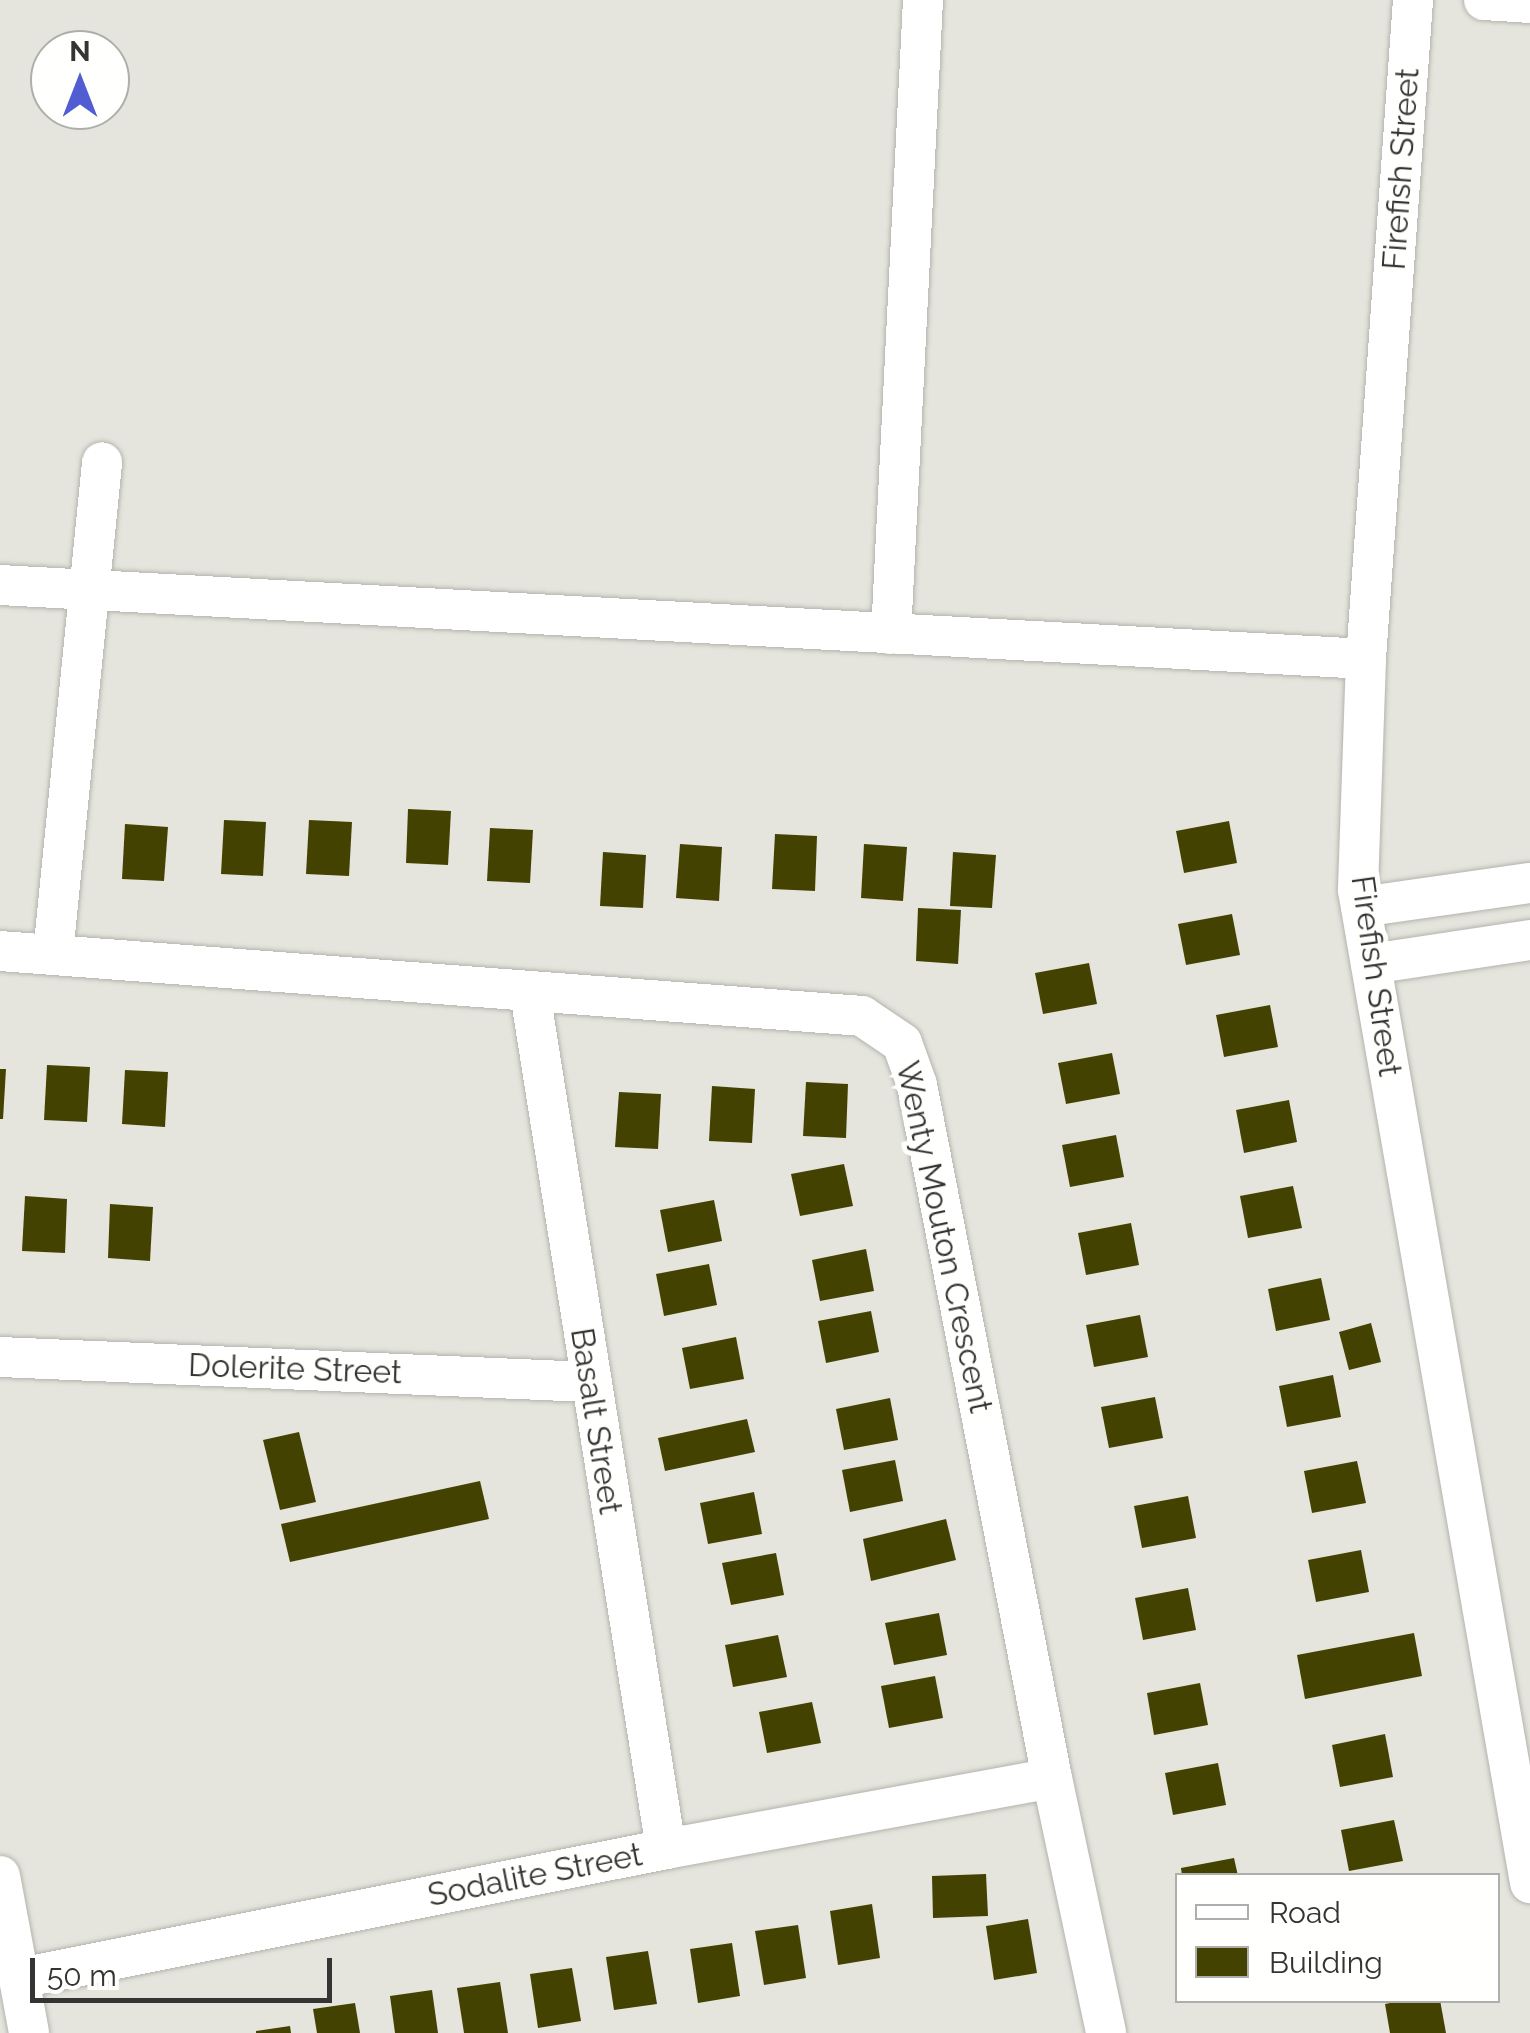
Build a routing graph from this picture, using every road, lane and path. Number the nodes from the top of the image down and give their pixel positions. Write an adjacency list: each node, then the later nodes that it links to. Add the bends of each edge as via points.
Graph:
1 (923, 0): 8 (street)
2 (1413, 0): 9 (street, Firefish Street)
3 (1484, 0): 4 (street)
4 (1530, 3)
5 (102, 462): 7 (street)
6 (0, 585): 7 (street)
7 (88, 590): 8 (street); 14 (street)
8 (891, 634): 9 (street)
9 (1366, 659): 11 (street, Firefish Street)
10 (1530, 883): 11 (street)
11 (1361, 907): 15 (street, Firefish Street)
12 (1530, 940): 15 (street)
13 (0, 951): 14 (street, Wenty Mouton Crescent)
14 (52, 954): 16 (street, Wenty Mouton Crescent)
15 (1370, 964): 22 (street, Firefish Street)
16 (530, 993): 18 (street, Basalt Street); 19 (street, Wenty Mouton Crescent, via 862,1016 902,1043 917,1085)
17 (0, 1356): 18 (street, Dolerite Street)
18 (589, 1382): 20 (street, Basalt Street)
19 (1052, 1778): 20 (street, Sodalite Street); 25 (street, Wenty Mouton Crescent)
20 (666, 1848): 23 (street, Sodalite Street)
21 (0, 1876): 23 (street)
22 (1530, 1883)
23 (20, 1978): 24 (street)
24 (30, 2033)
25 (1106, 2033)

